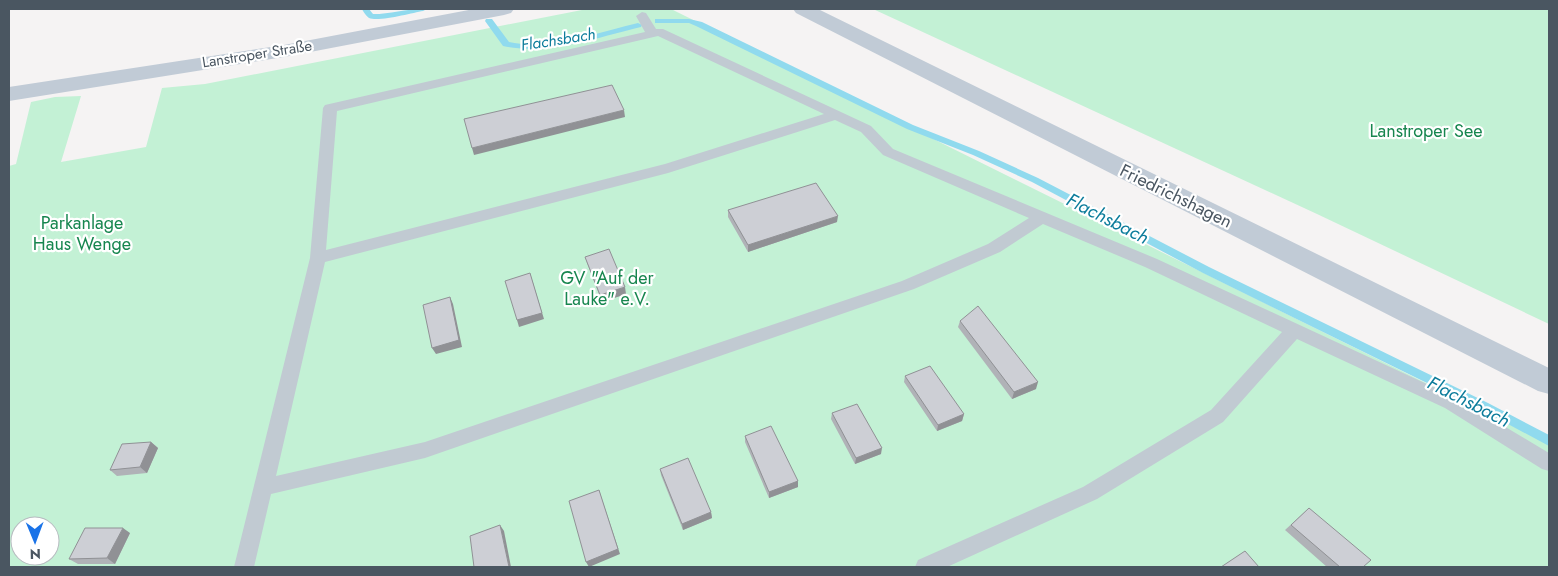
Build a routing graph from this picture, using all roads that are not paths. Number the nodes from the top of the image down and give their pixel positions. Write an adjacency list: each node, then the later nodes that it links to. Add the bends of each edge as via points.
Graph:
1 (504, 9): 5 (main road, Lanstroper Straße, via 284,51)
2 (803, 9): 10 (main road, Friedrichshagen)
3 (642, 16): 4 (lane)
4 (652, 33): 6 (lane, via 659,32); 8 (lane, via 330,108)
5 (9, 94)
6 (836, 115): 7 (lane, via 866,129 888,152); 8 (lane, via 668,168)
7 (1042, 217): 9 (lane, via 1151,263); 12 (lane, via 994,248 908,285 425,450)
8 (318, 258): 12 (lane)
9 (1294, 330): 11 (lane, via 1451,403); 14 (lane, via 1217,416 1090,493)
10 (1549, 382)
11 (1549, 463)
12 (264, 487): 13 (lane)
13 (244, 567)
14 (925, 567)

